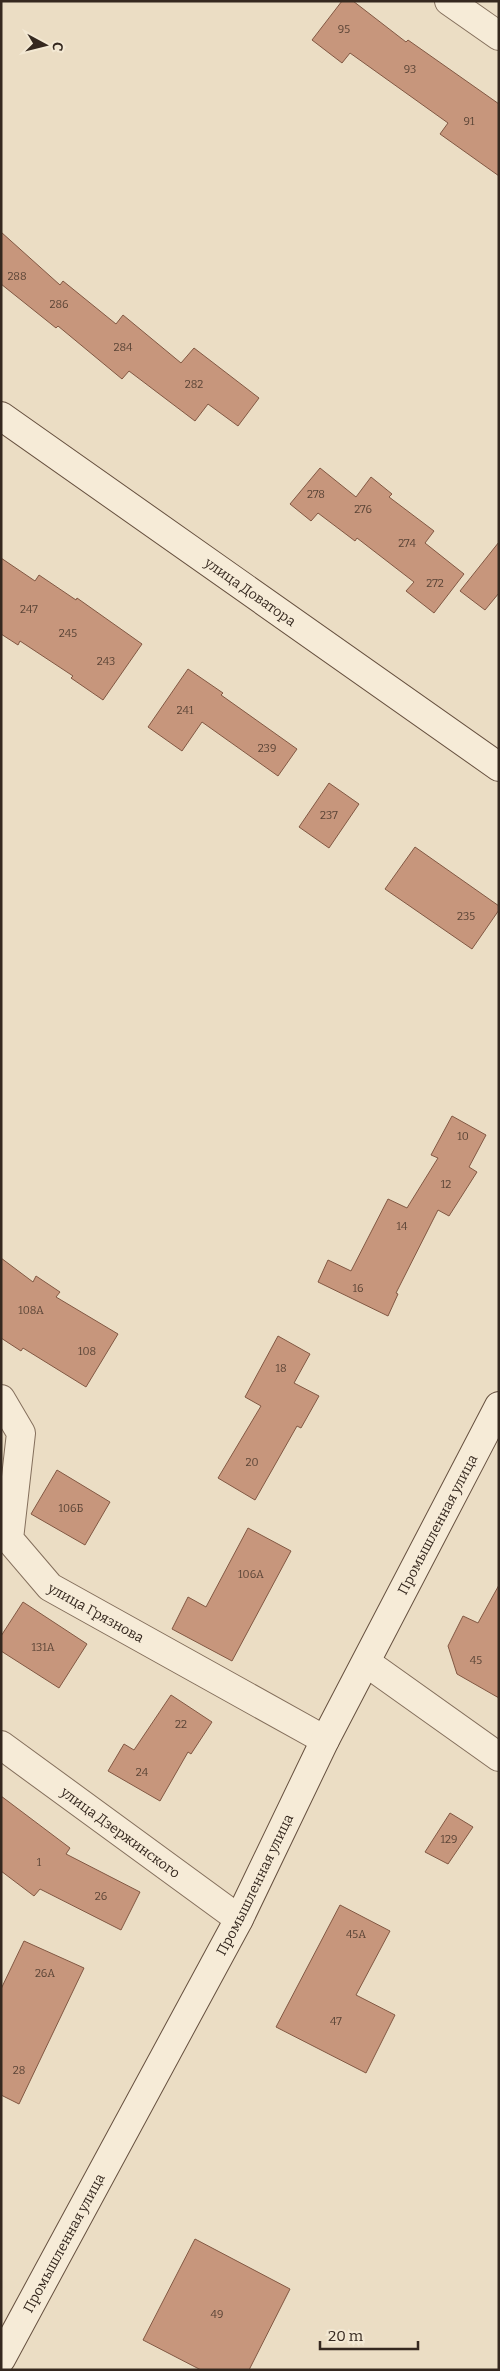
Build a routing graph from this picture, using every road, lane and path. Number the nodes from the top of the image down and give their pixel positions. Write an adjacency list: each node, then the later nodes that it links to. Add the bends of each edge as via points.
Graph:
1 (449, 1): 2 (main road)
2 (499, 36)
3 (1, 416): 4 (main road, улица Доватора)
4 (499, 767)
5 (1, 1399): 8 (main road, улица Грязнова, via 22,1433 9,1539 50,1588)
6 (499, 1406): 7 (main road, Промышленная улица)
7 (367, 1663): 8 (main road, Промышленная улица); 10 (main road)
8 (325, 1740): 11 (main road, Промышленная улица)
9 (1, 1745): 11 (main road, улица Дзержинского)
10 (499, 1757)
11 (239, 1919): 12 (main road, Промышленная улица)
12 (1, 2359)

